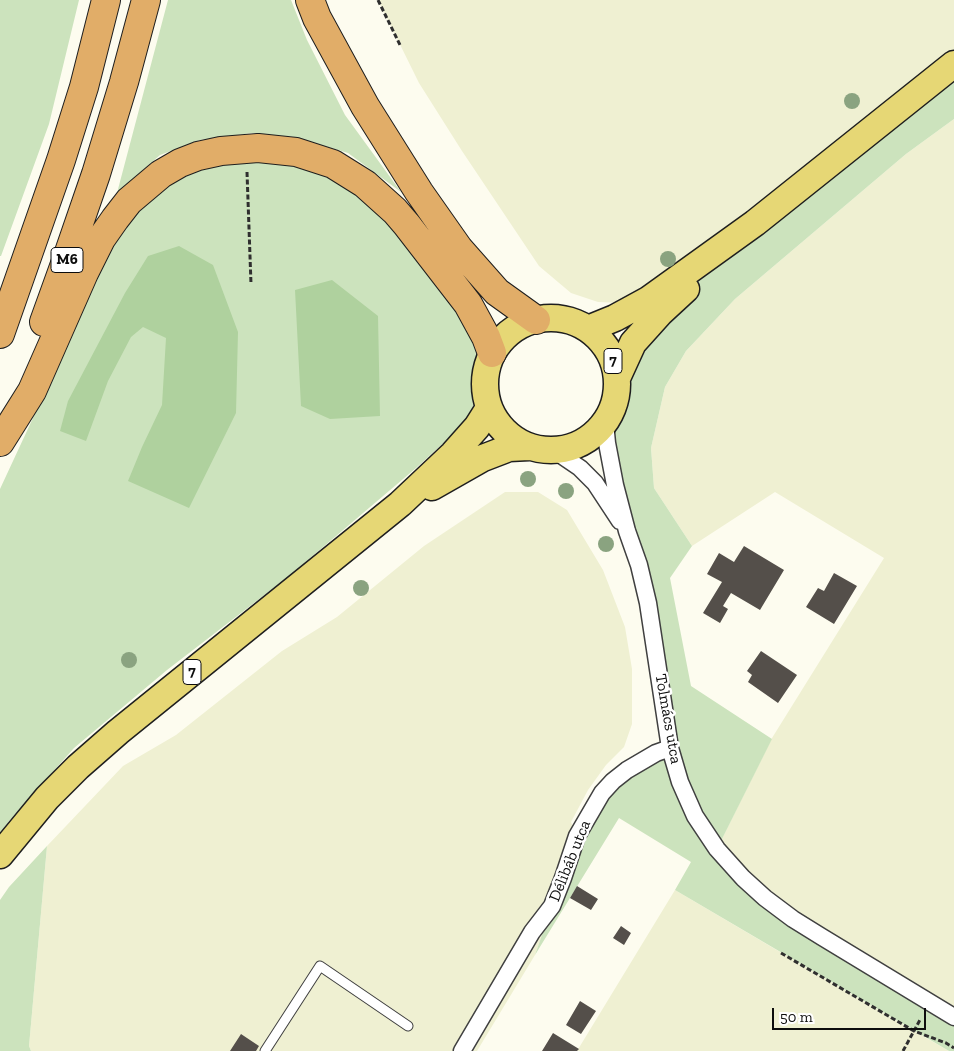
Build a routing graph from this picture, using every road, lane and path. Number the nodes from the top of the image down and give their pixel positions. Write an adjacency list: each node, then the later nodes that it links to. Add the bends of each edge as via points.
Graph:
1 (106, 0): 12 (highway, M6, via 61,160)
2 (146, 0): 17 (highway, M6, via 87,200)
3 (310, 0): 10 (highway, via 365,106 418,192 497,292)
4 (378, 0): 5 (path)
5 (400, 45)
6 (954, 64): 8 (main road, 7)
7 (246, 148): 9 (path); 13 (highway, via 303,154 333,164 365,184 395,211 468,304); 18 (highway, via 198,156 180,163 161,174 129,201 101,239 32,391)
8 (755, 223): 11 (main road, 7, via 648,300); 14 (main road, 7, via 638,337)
9 (251, 284)
10 (536, 320): 11 (main road, 7, via 563,319); 13 (main road, 7, via 511,332)
11 (588, 329): 14 (main road, 7, via 605,345)
12 (0, 334)
13 (492, 353): 15 (main road, 7, via 485,377)
14 (617, 378): 16 (main road, 7, via 615,402)
15 (489, 408): 19 (main road, 7, via 509,436); 21 (main road, 7, via 453,454)
16 (605, 423): 20 (main road, 7, via 578,445); 22 (street, Tolmács utca, via 608,452)
17 (0, 435)
18 (0, 442)
19 (529, 447): 20 (main road, 7); 21 (main road, 7, via 509,448 483,458)
20 (555, 451): 22 (street, Tolmács utca, via 595,483)
21 (400, 504): 24 (main road, 7, via 78,767)
22 (627, 531): 23 (street, Tolmács utca, via 648,603)
23 (670, 748): 26 (street, Tolmács utca, via 680,782 696,816 717,849 743,878 793,919); 32 (street, Délibáb utca, via 627,770 602,793 577,836 552,906 532,932)
24 (0, 856)
25 (781, 954): 29 (path)
26 (927, 1001): 27 (street, Tolmács utca); 29 (path)
27 (954, 1017)
28 (408, 1026): 31 (lane, via 320,966)
29 (914, 1031): 30 (path); 33 (path)
30 (954, 1048)
31 (265, 1051)
32 (462, 1051)
33 (903, 1051)

